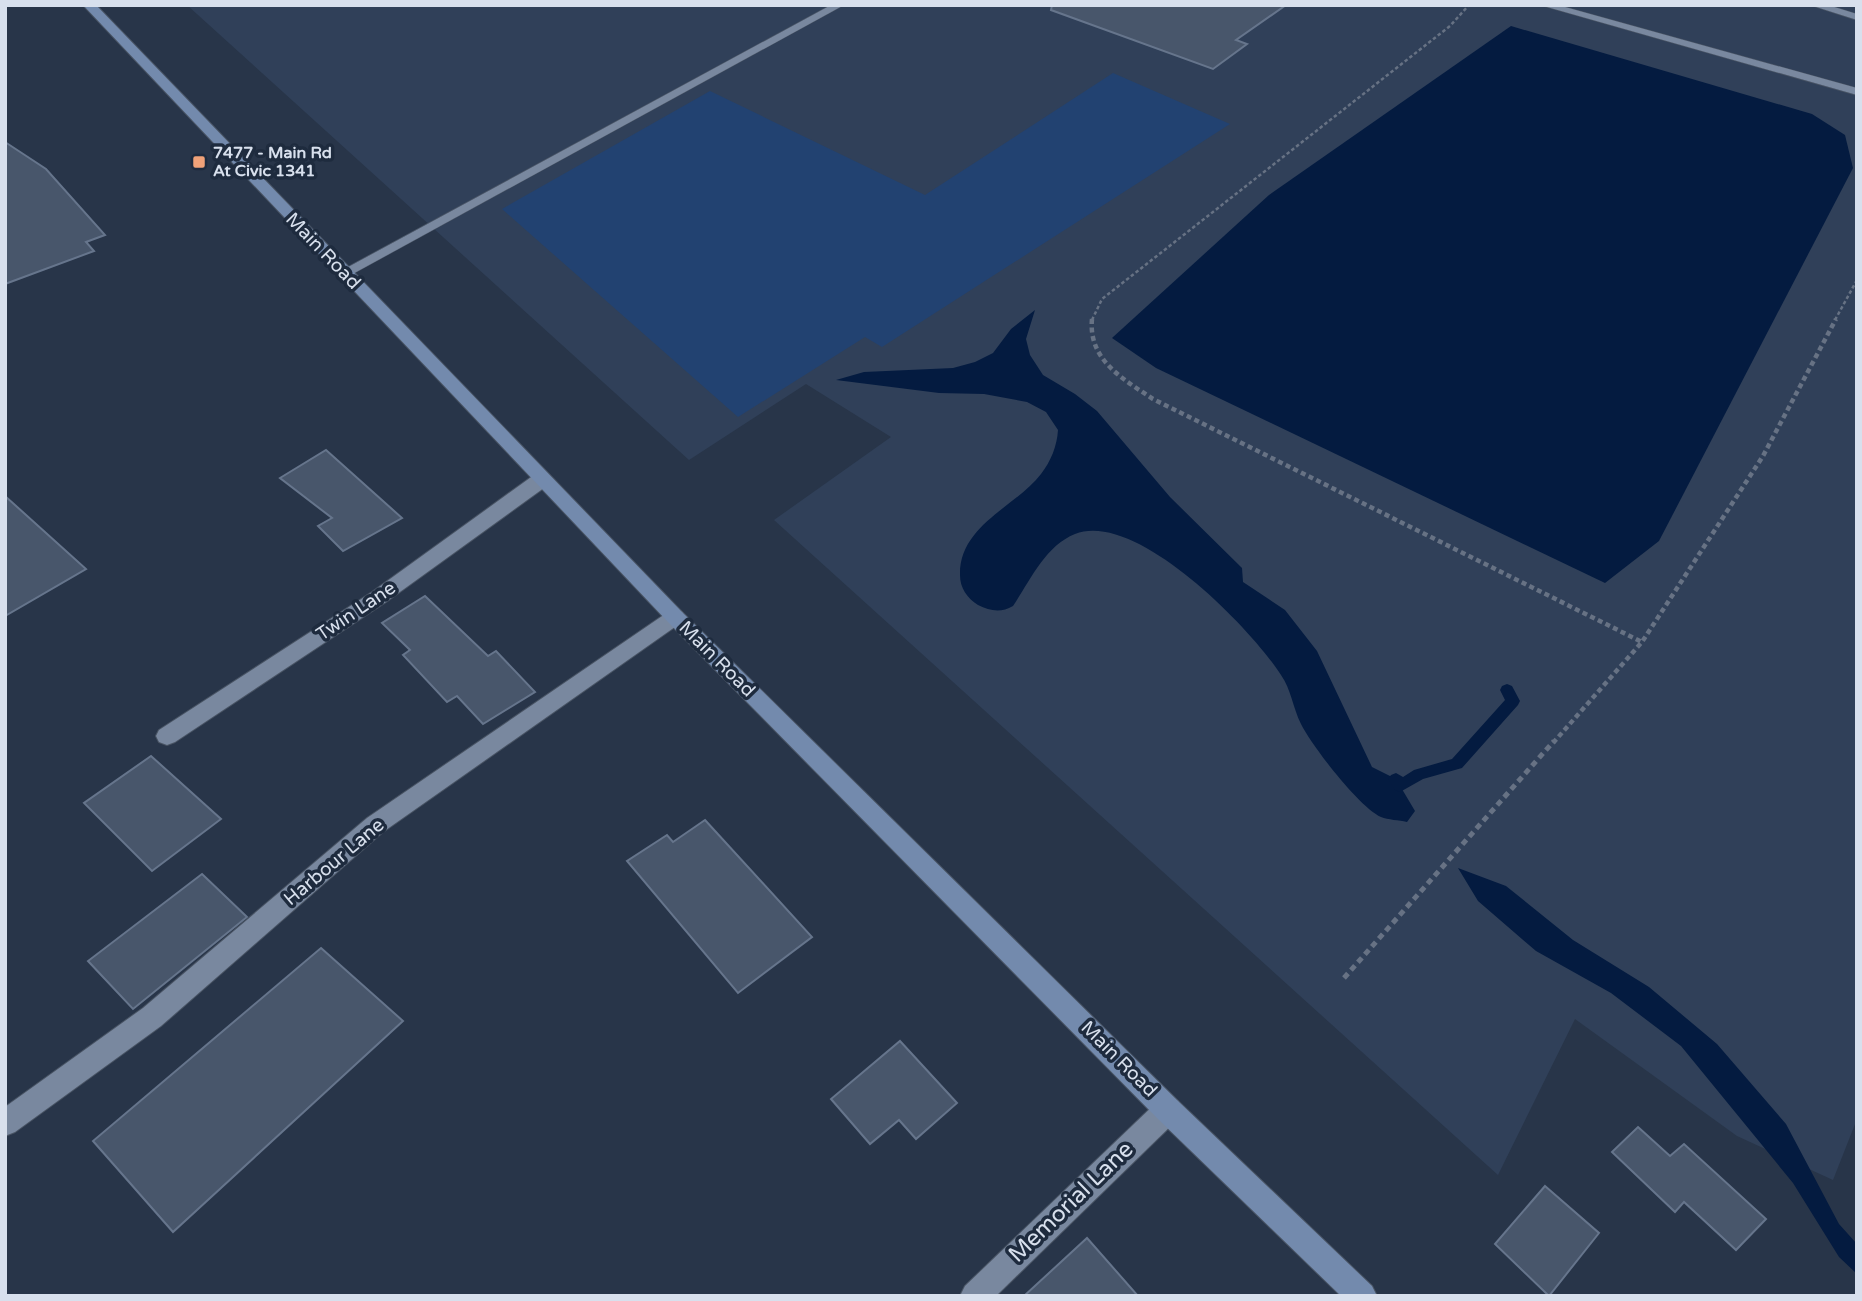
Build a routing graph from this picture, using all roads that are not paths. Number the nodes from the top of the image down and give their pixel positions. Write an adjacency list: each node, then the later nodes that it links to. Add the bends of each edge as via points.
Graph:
1 (89, 5): 7 (main road, Main Road)
2 (839, 5): 7 (lane)
3 (1545, 5): 6 (lane)
4 (1815, 5): 5 (lane)
5 (1857, 17)
6 (1857, 92)
7 (344, 273): 8 (main road, Main Road)
8 (541, 480): 9 (main road, Main Road); 10 (street, Twin Lane, via 379,597)
9 (675, 617): 11 (main road, Main Road); 12 (street, Harbour Lane, via 375,825 152,1017)
10 (167, 736)
11 (1168, 1110): 13 (street, Memorial Lane); 14 (main road, Main Road)
12 (5, 1123)
13 (975, 1296)
14 (1362, 1296)

